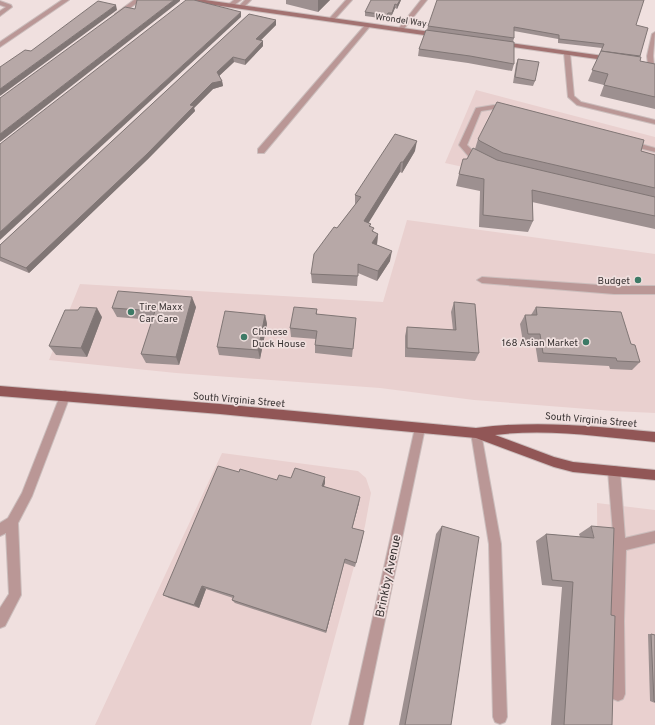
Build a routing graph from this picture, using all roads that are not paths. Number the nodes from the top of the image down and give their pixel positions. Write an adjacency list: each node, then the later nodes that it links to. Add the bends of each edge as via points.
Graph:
1 (66, 0): 22 (street)
2 (138, 0): 15 (street)
3 (193, 0): 8 (street, Wrondel Way)
4 (238, 0): 10 (street)
5 (248, 0): 11 (street)
6 (349, 0): 16 (street)
7 (424, 0): 18 (street)
8 (204, 1): 10 (street, Wrondel Way)
9 (0, 3): 13 (street, via 9,7)
10 (231, 5): 11 (street, Wrondel Way)
11 (241, 7): 12 (street, Wrondel Way)
12 (255, 9): 14 (street); 16 (street, Wrondel Way)
13 (0, 14)
14 (249, 14)
15 (113, 18)
16 (331, 20): 17 (street, Wrondel Way)
17 (368, 25): 18 (street, Wrondel Way); 30 (street)
18 (401, 29): 20 (street, Wrondel Way)
19 (655, 34): 26 (street, via 650,56)
20 (445, 36)
21 (498, 43): 23 (street)
22 (0, 45)
23 (567, 53): 24 (street); 28 (street, via 571,96 579,104)
24 (620, 61)
25 (643, 64): 26 (street)
26 (653, 66)
27 (517, 113): 32 (street, via 494,107 478,109 463,145 473,156)
28 (655, 122)
29 (624, 141): 31 (street)
30 (261, 150)
31 (655, 150)
32 (491, 165)
33 (482, 280): 34 (street, via 614,290)
34 (655, 290)
35 (0, 391): 36 (main road, South Virginia Street)
36 (65, 396): 37 (main road, South Virginia Street); 42 (street, via 26,496)
37 (420, 428): 38 (main road, South Virginia Street); 49 (street, Brinkby Avenue)
38 (476, 432): 39 (main road, South Virginia Street, via 521,427 562,427); 40 (main road, South Virginia Street, via 554,462 573,467); 48 (street, via 496,544)
39 (655, 437)
40 (614, 471): 41 (main road, South Virginia Street); 45 (street)
41 (655, 475)
42 (12, 522): 43 (street); 46 (street, via 15,595)
43 (0, 530)
44 (655, 537): 45 (street)
45 (620, 545): 47 (street)
46 (0, 621)
47 (618, 694)
48 (500, 718)
49 (356, 725)

